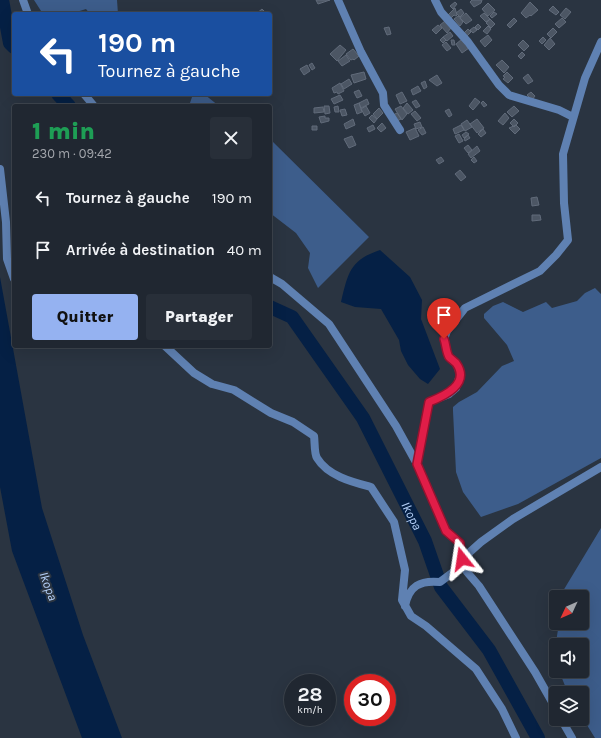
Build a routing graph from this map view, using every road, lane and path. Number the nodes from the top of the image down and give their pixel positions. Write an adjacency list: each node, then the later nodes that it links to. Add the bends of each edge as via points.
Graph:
1 (23, 0): 4 (street)
2 (338, 0): 9 (street, via 383,93 384,105)
3 (435, 0): 8 (street, via 441,12 509,95 559,110)
4 (27, 12)
5 (601, 42): 8 (street, via 585,78)
6 (86, 96): 7 (street)
7 (92, 104)
8 (573, 117): 14 (street, via 563,154 568,240 540,272 465,308 447,331 444,339 448,356 456,364 460,375 456,388 449,394 429,402)
9 (400, 130)
10 (0, 169): 11 (street, via 7,259)
11 (12, 273)
12 (272, 278): 14 (street, via 329,324 396,426)
13 (167, 348): 17 (street, via 194,373 212,384 234,390 314,436 317,457 332,472 344,480 371,487 394,522 405,570)
14 (417, 464): 16 (street, via 446,531 460,543)
15 (601, 467): 16 (street, via 513,519)
16 (462, 559): 18 (street, via 456,570 440,582 427,581); 20 (street, via 467,572 536,672)
17 (404, 579): 18 (street, via 410,588); 19 (street, via 402,600)
18 (415, 586): 19 (street, via 407,597)
19 (405, 606): 22 (street, via 412,616 476,670 502,709)
20 (549, 696)
21 (565, 726): 23 (street)
22 (516, 738)
23 (572, 738)

